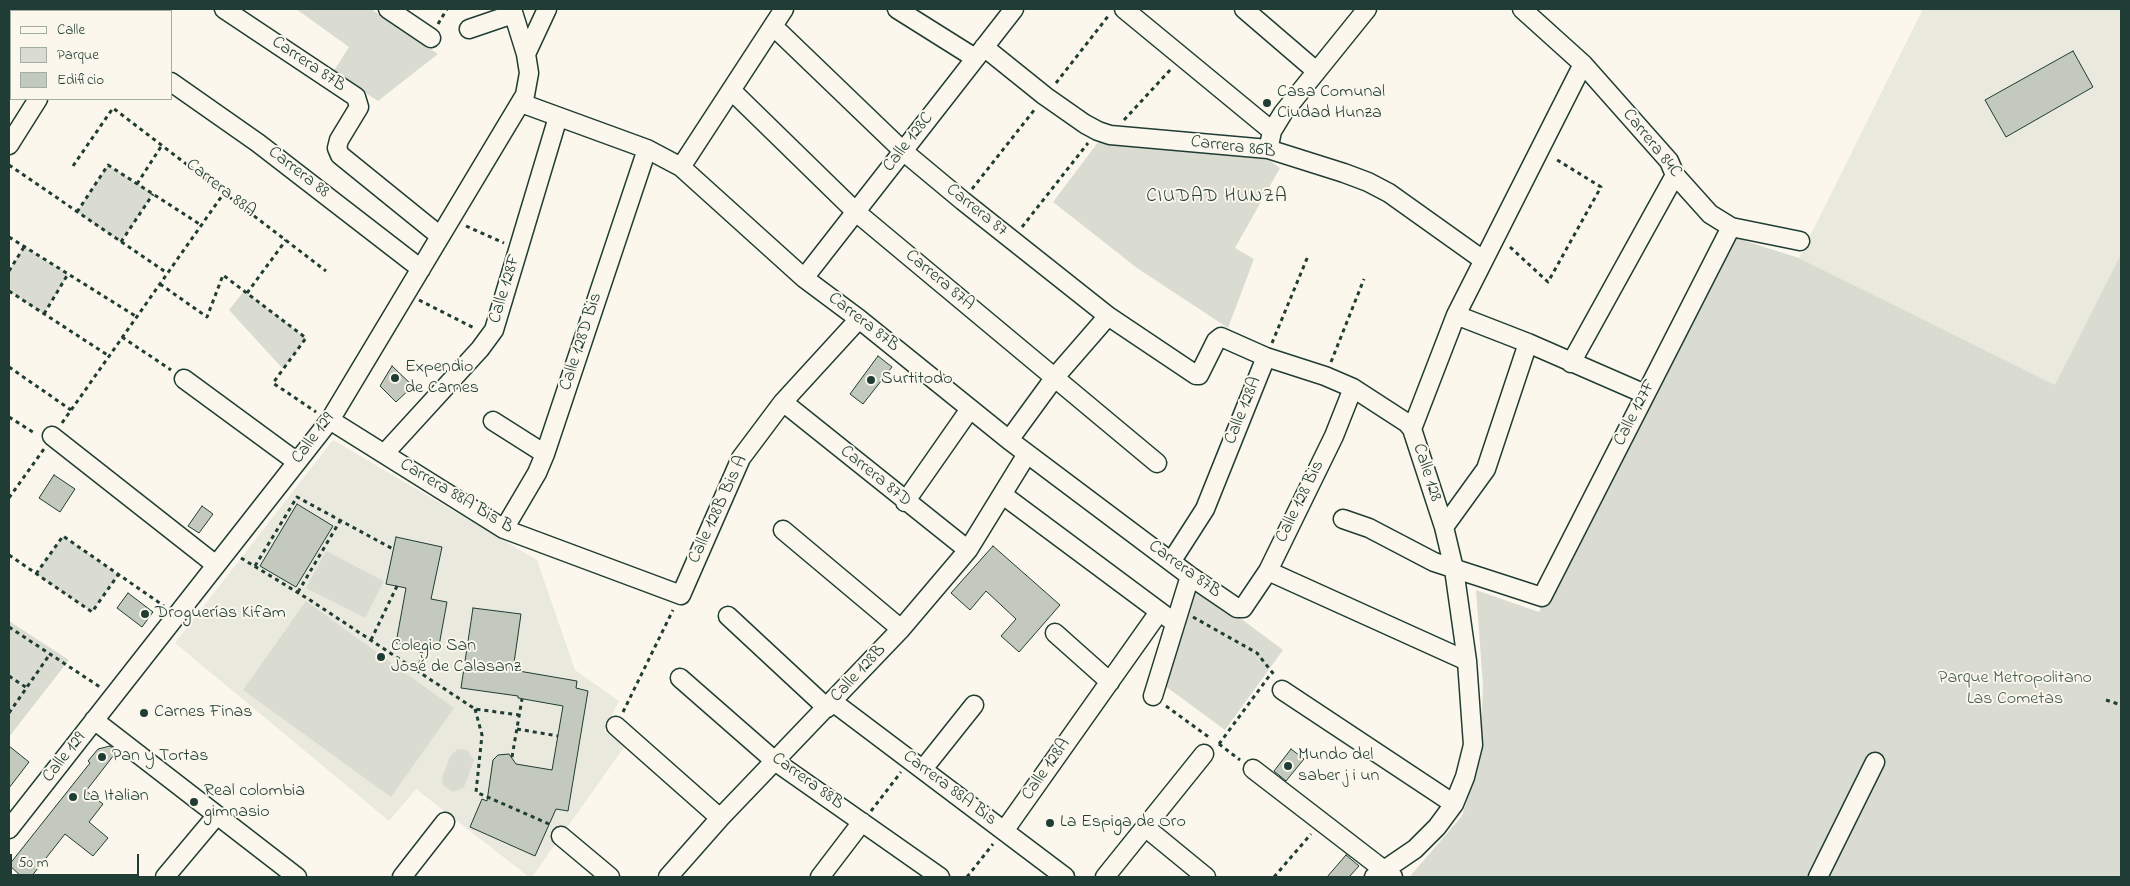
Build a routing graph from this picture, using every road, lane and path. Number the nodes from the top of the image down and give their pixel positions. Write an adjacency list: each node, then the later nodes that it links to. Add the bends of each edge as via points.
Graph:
1 (224, 9): 46 (street, Carrera 87B, via 356,97 359,107 339,140 337,148 340,155)
2 (388, 9): 14 (street)
3 (546, 9): 16 (street, Calle 129)
4 (784, 9): 12 (street)
5 (897, 9): 15 (street, Carrera 86B)
6 (1014, 9): 15 (street, Calle 128C)
7 (1124, 9): 17 (street)
8 (1244, 9): 19 (street)
9 (1522, 9): 18 (street, Carrera 84C)
10 (1364, 10): 19 (street)
11 (513, 11): 13 (street); 16 (street)
12 (772, 26): 21 (street); 32 (street, Carrera 87)
13 (469, 29)
14 (431, 38)
15 (980, 52): 26 (street, Carrera 86B); 32 (street, Calle 128C)
16 (526, 54): 23 (street, Calle 129, via 528,84)
17 (1181, 58): 25 (street); 26 (path)
18 (1583, 64): 31 (street, Calle 128); 36 (street, Carrera 84C, via 1669,161)
19 (1315, 70): 25 (street)
20 (172, 83): 56 (street, Carrera 88, via 258,142)
21 (731, 90): 35 (street); 41 (street, Carrera 87A)
22 (37, 100): 27 (street)
23 (521, 103): 24 (street, Carrera 87B); 42 (street, Calle 129)
24 (558, 117): 29 (street, Carrera 87B); 53 (street, Calle 128F)
25 (1272, 131): 30 (street)
26 (1104, 133): 30 (street, Carrera 86B); 49 (path)
27 (9, 145)
28 (162, 145): 34 (path, Carrera 88A, via 113,108); 37 (path); 38 (path, Carrera 88A)
29 (647, 149): 35 (street, Carrera 87B); 95 (street, Calle 128D Bis)
30 (1268, 149): 55 (street, Carrera 86B, via 1368,182 1389,193)
31 (1541, 150): 45 (street, Calle 128); 45 (path, via 1601,187 1548,282)
32 (903, 151): 41 (street, Calle 128C); 49 (street, Carrera 87)
33 (9, 164): 40 (path)
34 (74, 166)
35 (681, 167): 61 (street, Carrera 87B)
36 (1675, 175): 44 (street, Carrera 84C, via 1710,214); 77 (street)
37 (137, 184): 39 (path); 40 (path, via 108,165)
38 (224, 193): 43 (path); 48 (path, Carrera 88A)
39 (153, 194): 43 (path); 51 (path)
40 (77, 212): 51 (path)
41 (856, 212): 61 (street, Calle 128C); 81 (street, Carrera 87A)
42 (450, 219): 46 (street, Calle 129); 53 (path)
43 (201, 225): 59 (path)
44 (1731, 227): 50 (street, Carrera 84C); 84 (street, Calle 127F)
45 (1496, 235): 55 (street, Calle 128)
46 (440, 236): 56 (street, Calle 129)
47 (9, 237): 52 (path)
48 (286, 240): 58 (path, Carrera 88A); 65 (path)
49 (1012, 240): 69 (street, Carrera 87)
50 (1800, 241)
51 (121, 242): 59 (path)
52 (24, 247): 57 (path); 60 (path)
53 (518, 250): 72 (street, Calle 128F, via 497,323)
54 (1308, 256): 76 (path, Calle 128A)
55 (1483, 260): 68 (street, Calle 128)
56 (421, 269): 66 (street, Calle 129)
57 (9, 270)
58 (326, 272)
59 (167, 273): 63 (path)
60 (68, 274): 67 (path); 70 (path)
61 (804, 278): 71 (street, Carrera 87B)
62 (1364, 279): 80 (path)
63 (160, 284): 65 (path, via 207,317 223,275); 70 (path)
64 (9, 291): 67 (path)
65 (247, 293): 89 (path, via 306,338 272,383)
66 (406, 293): 72 (path); 89 (street, Calle 129)
67 (44, 314): 75 (path)
68 (1456, 315): 74 (street); 91 (street, Calle 128)
69 (1108, 316): 76 (street, Carrera 87, via 1196,375 1199,375 1221,337); 81 (street)
70 (137, 317): 73 (path)
71 (859, 319): 85 (street, Calle 128B Bis A); 86 (street, Carrera 87B)
72 (490, 336): 94 (street, Calle 128F)
73 (122, 337): 75 (path); 82 (path)
74 (1528, 343): 77 (street); 104 (street, via 1486,469)
75 (109, 356): 87 (path)
76 (1266, 358): 80 (street); 111 (street, Calle 128A, via 1205,509)
77 (1571, 363): 84 (street)
78 (10, 368): 79 (path); 87 (path)
79 (9, 374)
80 (1325, 376): 83 (street)
81 (1055, 377): 93 (street); 98 (street, Carrera 87A)
82 (184, 379): 97 (street)
83 (1353, 388): 91 (street); 115 (street, Calle 128 Bis, via 1334,436)
84 (1645, 394): 114 (street, Calle 127F, via 1544,595 1541,597)
85 (783, 402): 101 (street, Carrera 87D); 121 (street, Calle 128B Bis A, via 741,458)
86 (970, 409): 93 (street, Carrera 87B); 101 (street)
87 (71, 410): 92 (path)
88 (9, 417): 92 (path)
89 (330, 420): 94 (street, Carrera 88A Bis B); 97 (street, Calle 129)
90 (494, 421): 95 (street)
91 (1412, 429): 104 (street, Calle 128)
92 (50, 439): 100 (path); 112 (street)
93 (1009, 440): 96 (street, Carrera 87B)
94 (384, 454): 105 (street, Carrera 88A Bis B)
95 (545, 454): 105 (street, Calle 128D Bis)
96 (1027, 454): 99 (street, Calle 128B); 111 (street, Carrera 87B)
97 (296, 462): 108 (street, Calle 129)
98 (1157, 463)
99 (1003, 495): 109 (street, Calle 128B); 123 (street)
100 (9, 498)
101 (905, 502): 109 (street, Carrera 87D)
102 (1343, 519): 114 (street)
103 (340, 520): 107 (path); 113 (path, via 297,498); 120 (path)
104 (1444, 527): 114 (street, Calle 128)
105 (504, 529): 121 (street, Carrera 88A Bis B)
106 (783, 530): 128 (street)
107 (393, 549)
108 (228, 550): 112 (street, Calle 129); 113 (path)
109 (968, 550): 128 (street, Calle 128B)
110 (9, 555): 116 (path)
111 (1170, 562): 118 (street, Carrera 87B)
112 (216, 565): 124 (street, Calle 129)
113 (255, 566): 120 (path)
114 (1454, 569): 133 (street, Calle 128)
115 (1268, 571): 122 (street, Calle 128 Bis, via 1243,608); 133 (street)
116 (36, 574): 117 (path, via 92,612); 117 (path, via 63,536)
117 (118, 575): 124 (path)
118 (1190, 576): 122 (street, Carrera 87B); 126 (street)
119 (397, 586): 130 (path)
120 (298, 592): 130 (path)
121 (681, 595): 151 (path)
122 (1239, 608)
123 (1159, 612): 126 (street); 137 (street, Calle 128A)
124 (176, 615): 140 (street, Calle 129)
125 (728, 616): 144 (street, Carrera 88A Bis)
126 (1178, 616): 141 (street); 154 (path, via 1258,653 1273,671)
127 (9, 627): 132 (path)
128 (901, 629): 144 (street, Calle 128B)
129 (1055, 634): 137 (street)
130 (371, 640): 134 (path)
131 (422, 648): 134 (path)
132 (50, 654): 138 (path); 140 (path)
133 (1467, 662): 161 (street, Calle 128, via 1473,744 1466,777)
134 (419, 672): 147 (path)
135 (9, 676): 138 (path)
136 (680, 678): 157 (street, Carrera 88B)
137 (1110, 682): 170 (street, Calle 128A)
138 (27, 688): 148 (path)
139 (1282, 690): 161 (street)
140 (113, 696): 150 (street, Calle 129)
141 (1153, 696): 154 (path)
142 (522, 699): 149 (path)
143 (2106, 700): 146 (path)
144 (830, 705): 157 (street, Calle 128B); 159 (street, Carrera 88A Bis)
145 (974, 705): 159 (street)
146 (2121, 705)
147 (475, 709): 149 (path); 169 (path, via 482,735 476,792)
148 (9, 714)
149 (520, 715): 152 (path)
150 (94, 720): 162 (street); 168 (street, Calle 129)
151 (616, 726): 163 (street)
152 (517, 730): 153 (path); 156 (path)
153 (558, 736)
154 (1218, 744): 160 (path)
155 (1204, 754): 167 (street)
156 (512, 757)
157 (776, 762): 163 (street, Calle 128B); 165 (street, Carrera 88B)
158 (1875, 762): 184 (street)
159 (916, 764): 165 (path); 170 (street, Carrera 88A Bis)
160 (1253, 769): 166 (street)
161 (1454, 804): 171 (street, Calle 128, via 1437,827)
162 (217, 815): 172 (street); 173 (street)
163 (720, 818): 176 (street, Calle 128B)
164 (444, 822): 174 (street)
165 (862, 822): 177 (street); 178 (street, Carrera 88B)
166 (1321, 822): 171 (street); 183 (path)
167 (1144, 827): 181 (street); 182 (street)
168 (9, 829)
169 (555, 830): 175 (street)
170 (1004, 831): 179 (path); 180 (street, Carrera 88A Bis)
171 (1383, 875)
172 (165, 877)
173 (297, 877)
174 (402, 877)
175 (610, 877)
176 (668, 877)
177 (820, 877)
178 (940, 877)
179 (968, 877)
180 (1066, 877)
181 (1105, 877)
182 (1206, 877)
183 (1274, 877)
184 (1818, 877)

